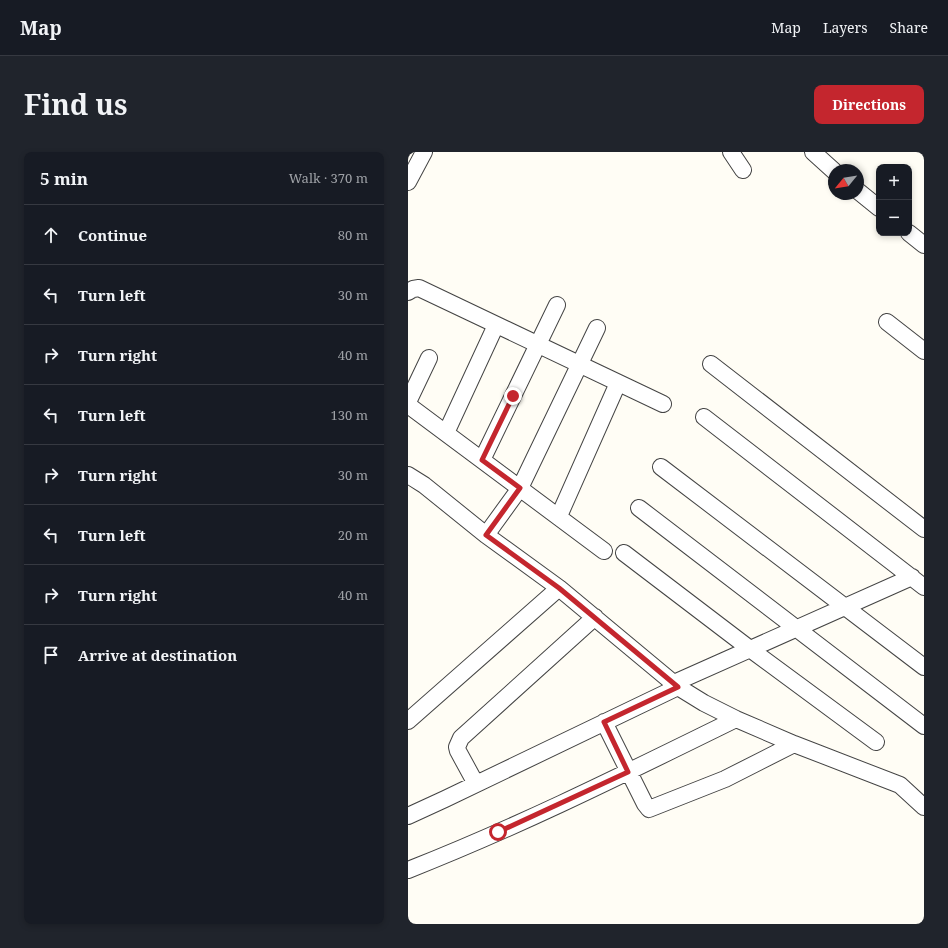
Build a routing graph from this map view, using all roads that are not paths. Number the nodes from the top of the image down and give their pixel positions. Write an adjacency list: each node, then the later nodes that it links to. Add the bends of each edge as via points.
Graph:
1 (424, 152): 6 (street)
2 (731, 152): 5 (street)
3 (813, 152): 4 (street)
4 (828, 166)
5 (743, 170)
6 (408, 182)
7 (864, 196): 8 (street)
8 (876, 206)
9 (912, 235): 10 (street)
10 (924, 245)
11 (408, 292): 14 (street, via 419,288)
12 (557, 304): 16 (street)
13 (887, 322): 17 (street)
14 (496, 325): 16 (street); 25 (street)
15 (597, 328): 20 (street)
16 (537, 344): 20 (street); 26 (street)
17 (924, 351)
18 (429, 358): 22 (street)
19 (711, 364): 32 (street)
20 (580, 365): 21 (street); 29 (street)
21 (618, 383): 23 (street); 31 (street)
22 (408, 403): 25 (street)
23 (662, 404)
24 (704, 417): 36 (street)
25 (446, 433): 26 (street)
26 (482, 460): 29 (street)
27 (661, 467): 38 (street)
28 (408, 475): 33 (street)
29 (520, 488): 31 (street); 33 (street)
30 (639, 508): 40 (street)
31 (559, 516): 34 (street)
32 (924, 529)
33 (486, 535): 37 (street)
34 (604, 551)
35 (624, 553): 41 (street)
36 (918, 582): 38 (street)
37 (559, 588): 39 (street); 45 (street)
38 (846, 607): 40 (street); 42 (street)
39 (595, 618): 43 (street); 51 (street, via 461,738 457,746 458,751)
40 (797, 629): 41 (street); 47 (street)
41 (750, 649): 43 (street); 48 (street)
42 (924, 667)
43 (676, 685): 44 (street); 46 (street)
44 (736, 719): 49 (street); 50 (street)
45 (408, 721)
46 (604, 722): 50 (street); 51 (street)
47 (924, 726)
48 (876, 742)
49 (794, 744): 50 (street, via 725,779 653,809 647,807); 52 (street, via 900,785)
50 (628, 772): 54 (street, via 470,845)
51 (476, 784): 53 (street)
52 (924, 807)
53 (408, 816)
54 (408, 870)

